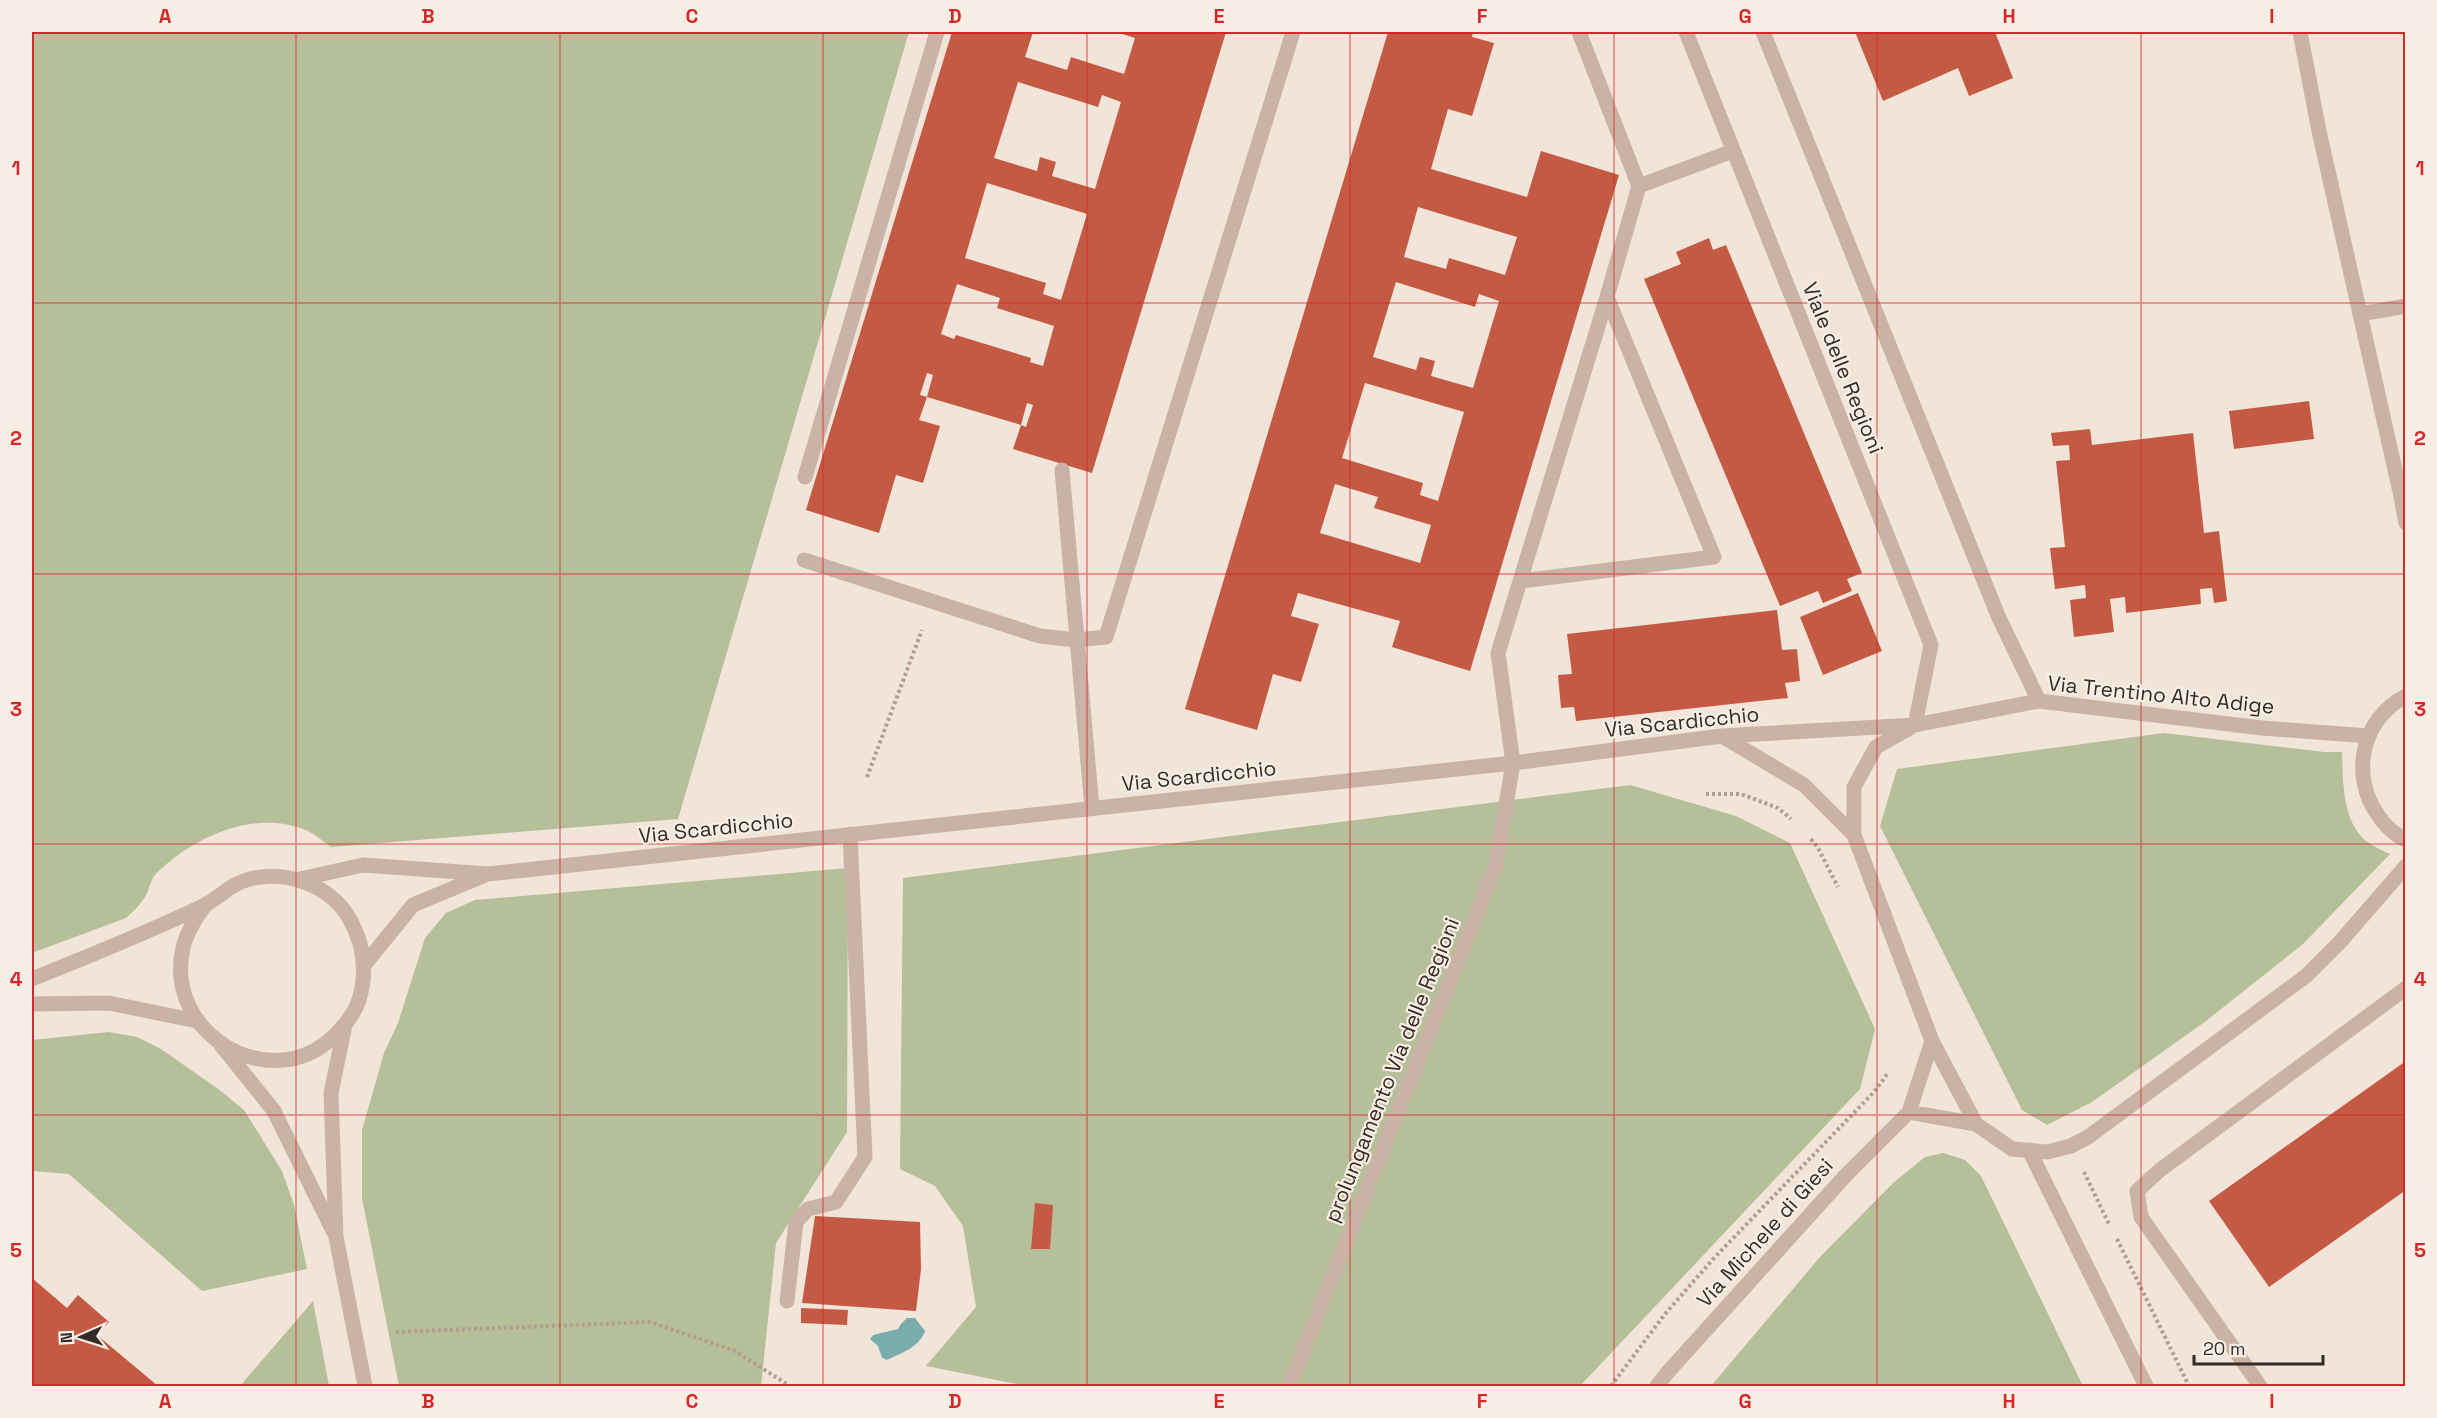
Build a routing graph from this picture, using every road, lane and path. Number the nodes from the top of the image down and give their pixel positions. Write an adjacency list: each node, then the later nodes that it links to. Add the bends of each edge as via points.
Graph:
1 (938, 32): 13 (street)
2 (1293, 32): 18 (street, via 1106,637)
3 (1579, 32): 8 (street)
4 (1686, 32): 7 (street, Viale delle Regioni)
5 (1763, 32): 20 (street, via 1999,618)
6 (2300, 32): 11 (street)
7 (1733, 151): 8 (street); 21 (street, Viale delle Regioni, via 1931,645)
8 (1639, 186): 9 (street, prolungamento Via delle Regioni)
9 (1607, 297): 16 (street, prolungamento Via delle Regioni); 16 (street, via 1714,557)
10 (2406, 306): 11 (street)
11 (2360, 314): 14 (street)
12 (1062, 470): 18 (street)
13 (804, 477)
14 (2406, 523)
15 (804, 560): 17 (street)
16 (1521, 581): 24 (street, prolungamento Via delle Regioni, via 1498,652)
17 (932, 601): 18 (street, via 1040,636); 25 (path)
18 (1076, 640): 27 (street)
19 (2406, 696): 23 (street, via 2380,717)
20 (2039, 701): 21 (street, Via Trentino Alto Adige); 23 (street, Via Trentino Alto Adige, via 2262,728)
21 (1915, 725): 22 (street, Via Scardicchio); 31 (street, via 1876,747 1854,787)
22 (1722, 736): 24 (street, Via Scardicchio); 31 (street, via 1804,785)
23 (2368, 736): 32 (street, via 2362,759 2363,782 2370,804 2383,823)
24 (1513, 763): 27 (street, Via Scardicchio); 56 (street, prolungamento Via delle Regioni, via 1496,864)
25 (867, 777)
26 (1706, 794): 28 (path, via 1741,794 1778,808)
27 (1092, 808): 30 (street, Via Scardicchio)
28 (1793, 820)
29 (1807, 833): 36 (path)
30 (850, 834): 34 (street, Via Scardicchio); 52 (street, via 865,1157 836,1202 808,1209 796,1222)
31 (1854, 835): 44 (street)
32 (2406, 840)
33 (2406, 866): 49 (street, via 2306,976)
34 (488, 874): 35 (street, Via Scardicchio, via 363,865); 38 (street, Via Scardicchio, via 413,905)
35 (300, 879): 37 (street, via 249,879 226,888); 38 (street, via 325,892 345,911 359,936)
36 (1839, 888)
37 (206, 904): 39 (street); 42 (street, via 183,948 180,974 185,999)
38 (365, 964): 43 (street, via 357,1006)
39 (32, 979)
40 (2406, 988): 61 (street, via 2137,1191 2141,1217)
41 (32, 1004): 42 (street, via 109,1003)
42 (197, 1021): 45 (street)
43 (345, 1025): 45 (street, via 326,1044 301,1057 274,1061 246,1057); 51 (street, via 331,1093)
44 (1932, 1041): 47 (street); 48 (street)
45 (222, 1045): 51 (street, via 274,1111)
46 (1891, 1068): 57 (path, via 1874,1092 1714,1258 1665,1314)
47 (1909, 1112): 48 (street); 58 (street, Via Michele di Giesi, via 1846,1175)
48 (1976, 1124): 50 (street, via 2012,1149)
49 (2071, 1146): 50 (street, via 2048,1152); 60 (path)
50 (2029, 1150): 59 (street)
51 (336, 1237): 54 (street)
52 (787, 1301)
53 (396, 1332): 55 (path, via 650,1322 735,1351)
54 (365, 1386)
55 (790, 1386)
56 (1289, 1386)
57 (1611, 1386)
58 (1657, 1386)
59 (2146, 1386)
60 (2189, 1386)
61 (2260, 1386)

